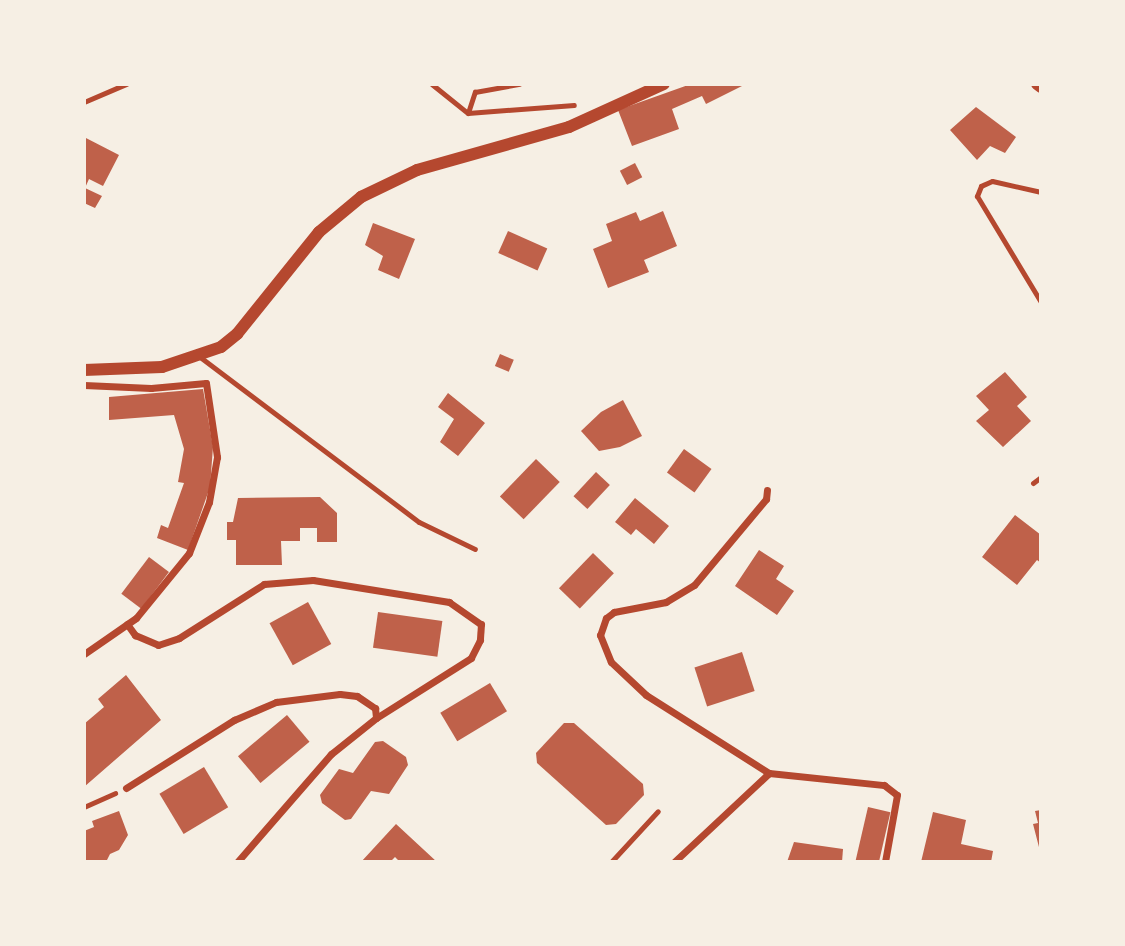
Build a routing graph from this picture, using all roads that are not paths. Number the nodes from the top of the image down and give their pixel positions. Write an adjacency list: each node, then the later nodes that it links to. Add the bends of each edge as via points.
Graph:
1 (126, 84): 3 (lane)
2 (664, 84): 6 (street, via 569,127 417,170 361,197 312,240 237,334)
3 (84, 102)
4 (1041, 192): 5 (lane, via 992,181 981,186 978,196)
5 (1041, 302)
6 (200, 357): 7 (street, via 162,367); 12 (lane, via 419,522)
7 (84, 370)
8 (84, 385): 13 (street, via 151,388 201,382 210,386 217,457 200,528 176,570)
9 (1041, 477): 10 (lane)
10 (1033, 483)
11 (768, 490): 16 (street, via 766,499 694,585 666,602 614,612 606,618 600,635 611,662 646,695)
12 (475, 549)
13 (127, 624): 14 (street); 15 (street, via 135,635 158,645 178,638 264,583 313,580 449,602 481,624 471,658)
14 (84, 654)
15 (376, 718): 17 (street, via 375,708 348,695 275,702 234,720); 19 (street, via 331,754)
16 (769, 773): 21 (street); 22 (street, via 884,785 897,795)
17 (127, 788)
18 (658, 811): 20 (lane)
19 (237, 862)
20 (611, 862)
21 (674, 862)
22 (885, 862)

